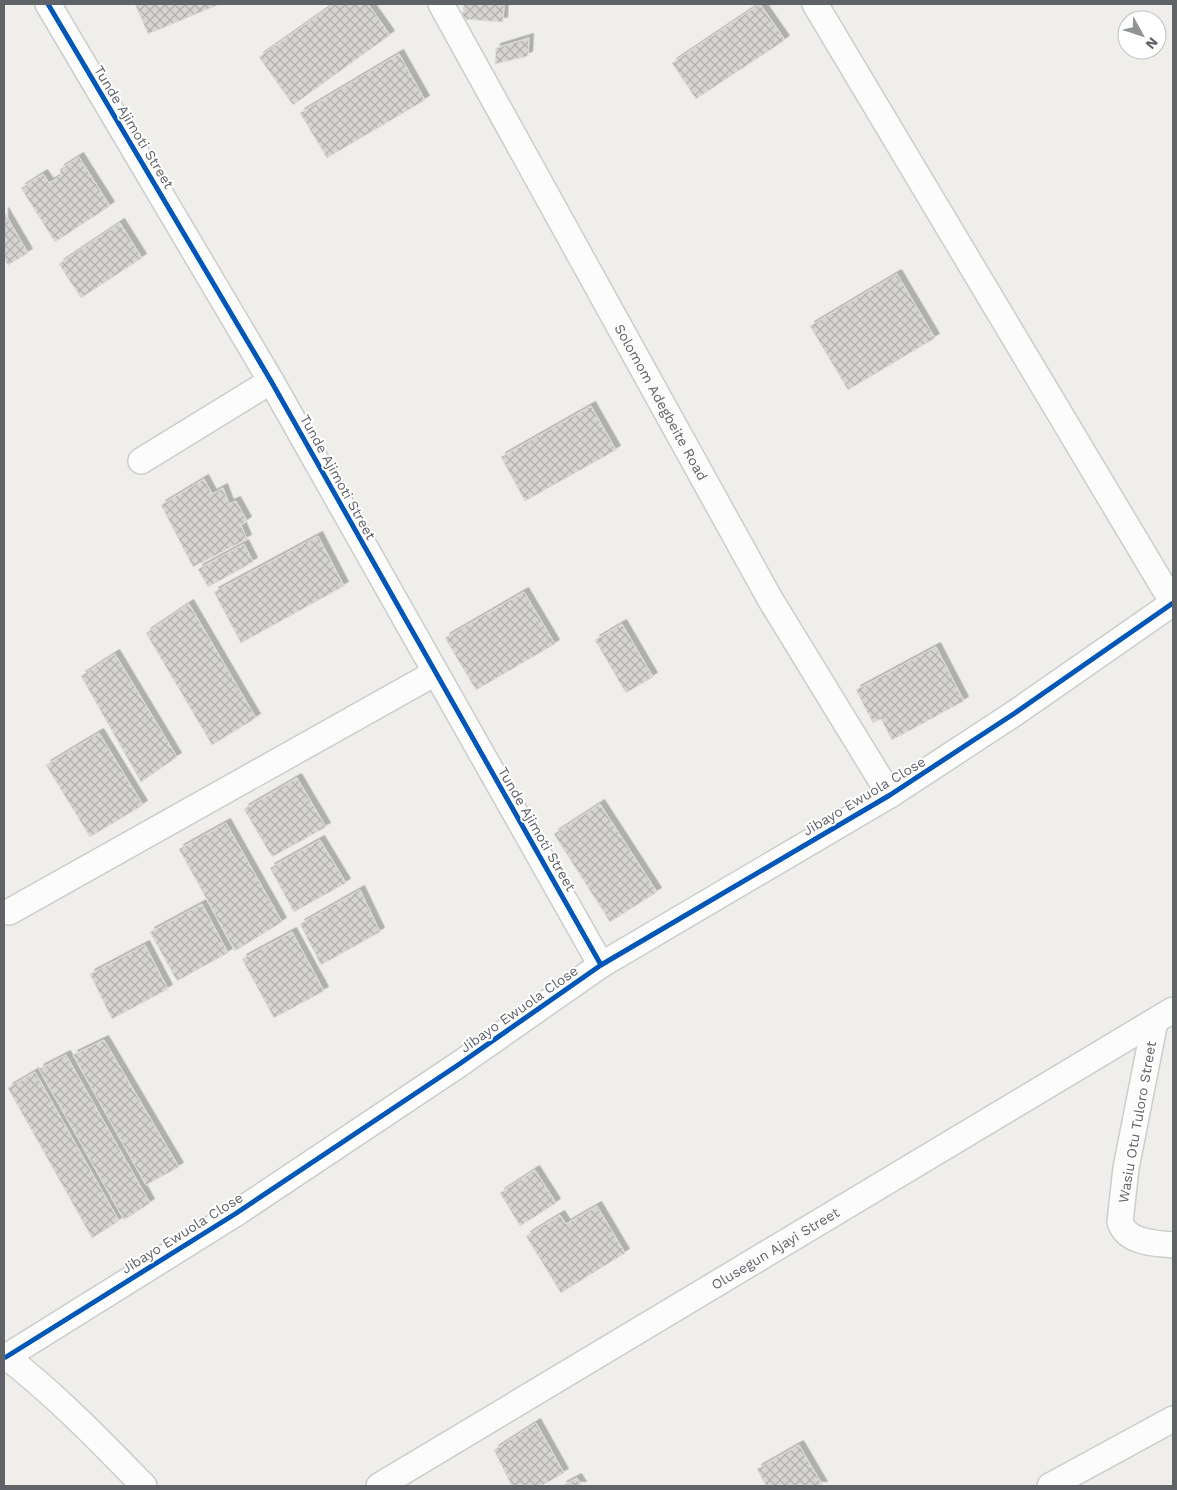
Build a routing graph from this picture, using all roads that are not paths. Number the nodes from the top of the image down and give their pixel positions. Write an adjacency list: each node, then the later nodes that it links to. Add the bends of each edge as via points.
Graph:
1 (48, 4): 4 (street, Tunde Ajimoti Street)
2 (441, 4): 8 (street, Solomom Adegbeite Road, via 770,599)
3 (815, 4): 6 (street)
4 (272, 381): 5 (street); 7 (street, Tunde Ajimoti Street)
5 (141, 461)
6 (1173, 603): 8 (street, Jibayo Ewuola Close)
7 (435, 673): 9 (street); 10 (street, Tunde Ajimoti Street)
8 (890, 795): 10 (street, Jibayo Ewuola Close)
9 (9, 912)
10 (601, 966): 13 (street, Jibayo Ewuola Close, via 235,1214)
11 (1164, 1015): 12 (street, Wasiu Otu Tuloro Street, via 1126,1168 1120,1222 1122,1229 1132,1237); 16 (street, Olusegun Ajayi Street)
12 (1173, 1245)
13 (5, 1356): 15 (street, via 28,1373)
14 (1173, 1419): 17 (street)
15 (144, 1486)
16 (379, 1486)
17 (1050, 1486)

